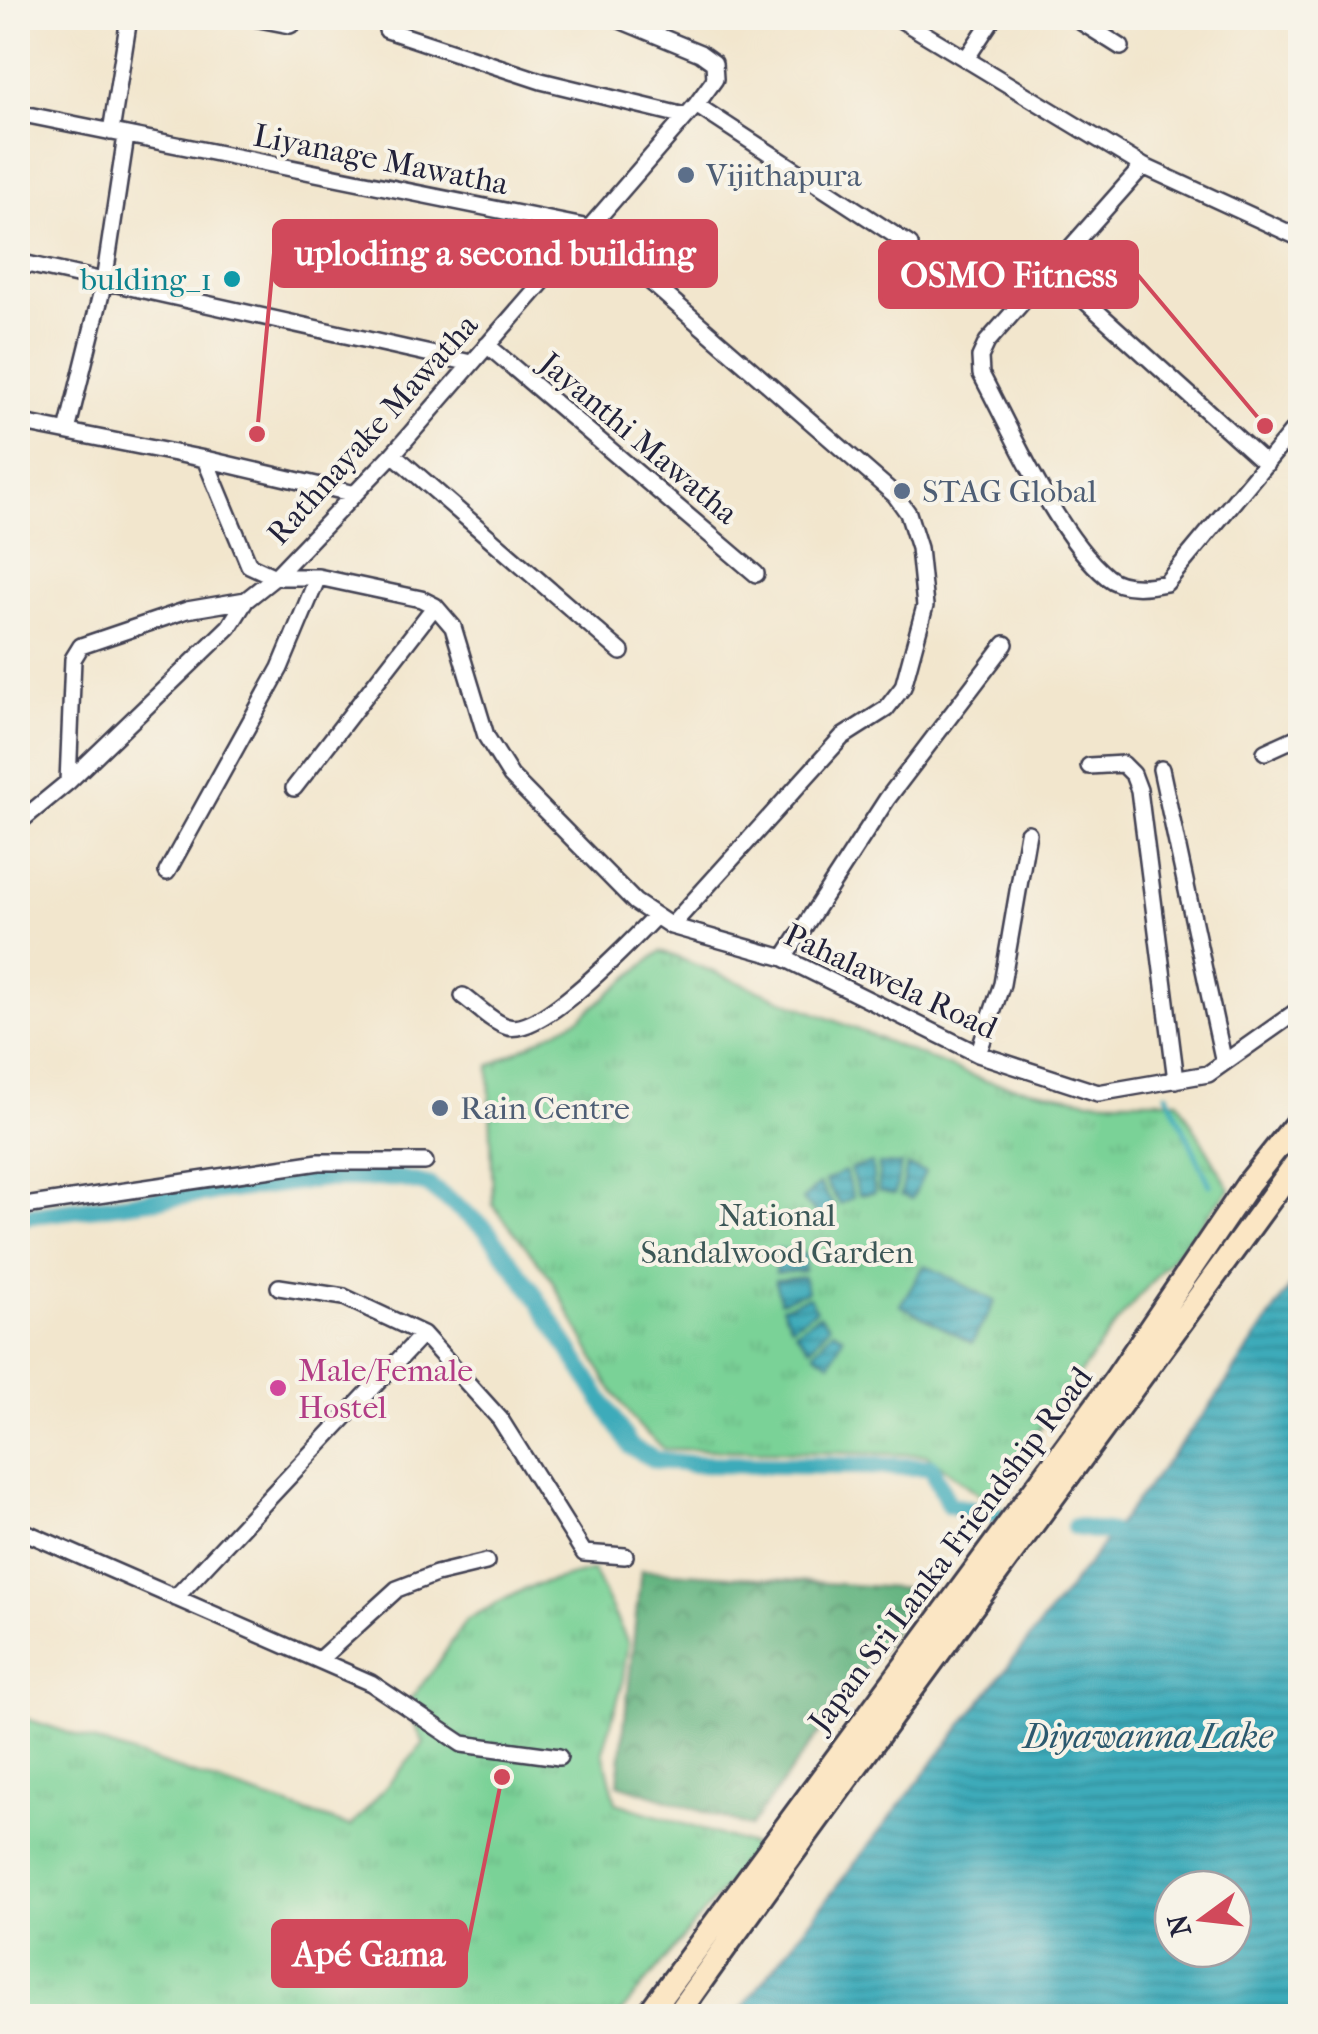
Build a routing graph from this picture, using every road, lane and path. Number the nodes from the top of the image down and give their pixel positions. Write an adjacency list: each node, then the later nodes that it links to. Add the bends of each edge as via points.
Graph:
1 (129, 18): 13 (street)
2 (254, 18): 3 (street, via 290,25)
3 (303, 18)
4 (615, 18): 11 (street, via 714,63 714,79)
5 (898, 18): 10 (street)
6 (993, 18): 10 (street)
7 (1075, 18): 9 (street)
8 (387, 30): 11 (street, via 541,80)
9 (1121, 47)
10 (966, 60): 14 (street)
11 (690, 110): 15 (street); 17 (street)
12 (18, 113): 13 (street, Liyanage Mawatha)
13 (118, 134): 15 (street, Liyanage Mawatha); 20 (street)
14 (1142, 166): 16 (street); 19 (street)
15 (589, 228): 21 (street, Rathnayake Mawatha); 47 (street, via 895,495 919,548 925,606 903,688 886,709 842,737)
16 (1300, 238)
17 (910, 245)
18 (18, 262): 20 (street)
19 (1051, 270): 28 (street); 28 (street, via 987,342 981,374 1063,526 1109,579 1143,588 1166,583)
20 (104, 282): 22 (street); 25 (street)
21 (486, 345): 22 (street, Rathnayake Mawatha); 30 (street, Jayanthi Mawatha)
22 (471, 362): 26 (street, Rathnayake Mawatha)
23 (18, 422): 25 (street)
24 (1300, 422): 28 (street)
25 (68, 431): 27 (street)
26 (393, 454): 29 (street, Rathnayake Mawatha); 36 (street)
27 (205, 459): 29 (street); 31 (street, via 249,565)
28 (1266, 464)
29 (355, 494): 31 (street, Rathnayake Mawatha)
30 (756, 574)
31 (275, 577): 32 (street); 33 (street, Rathnayake Mawatha)
32 (318, 577): 34 (street); 45 (street, via 280,668)
33 (246, 600): 41 (street, via 229,627); 41 (street, via 187,610 81,646 73,658)
34 (435, 606): 42 (street); 46 (street, Pahalawela Road, via 453,626 486,736 510,776)
35 (1005, 644): 48 (street, via 887,800)
36 (621, 652)
37 (1300, 736): 38 (street)
38 (1265, 752)
39 (1090, 766): 53 (street, via 1123,764 1139,790)
40 (1161, 769): 52 (street)
41 (68, 782): 43 (street)
42 (294, 788)
43 (18, 823)
44 (1028, 833): 51 (street, via 1002,984)
45 (167, 872)
46 (656, 916): 47 (street, Pahalawela Road); 49 (street, via 566,1003 537,1019 504,1027)
47 (671, 926): 48 (street, Pahalawela Road)
48 (784, 958): 51 (street, Pahalawela Road)
49 (463, 996)
50 (1300, 1009): 52 (street, Pahalawela Road)
51 (978, 1054): 53 (street, Pahalawela Road, via 1098,1093)
52 (1224, 1063): 53 (street, Pahalawela Road, via 1208,1074)
53 (1176, 1080)
54 (1300, 1118): 66 (main road, Japan Sri Lanka Friendship Road, via 1116,1380)
55 (1300, 1158): 67 (main road, Japan Sri Lanka Friendship Road)
56 (424, 1162): 57 (street, via 319,1162)
57 (18, 1207)
58 (279, 1287): 59 (street, via 344,1297)
59 (423, 1334): 61 (street, via 500,1419 584,1553); 63 (street)
60 (18, 1529): 63 (street)
61 (624, 1556)
62 (486, 1562): 64 (street, via 398,1588)
63 (174, 1598): 64 (street)
64 (319, 1660): 65 (street, via 372,1683 462,1744)
65 (559, 1757)
66 (648, 2016)
67 (676, 2016)

